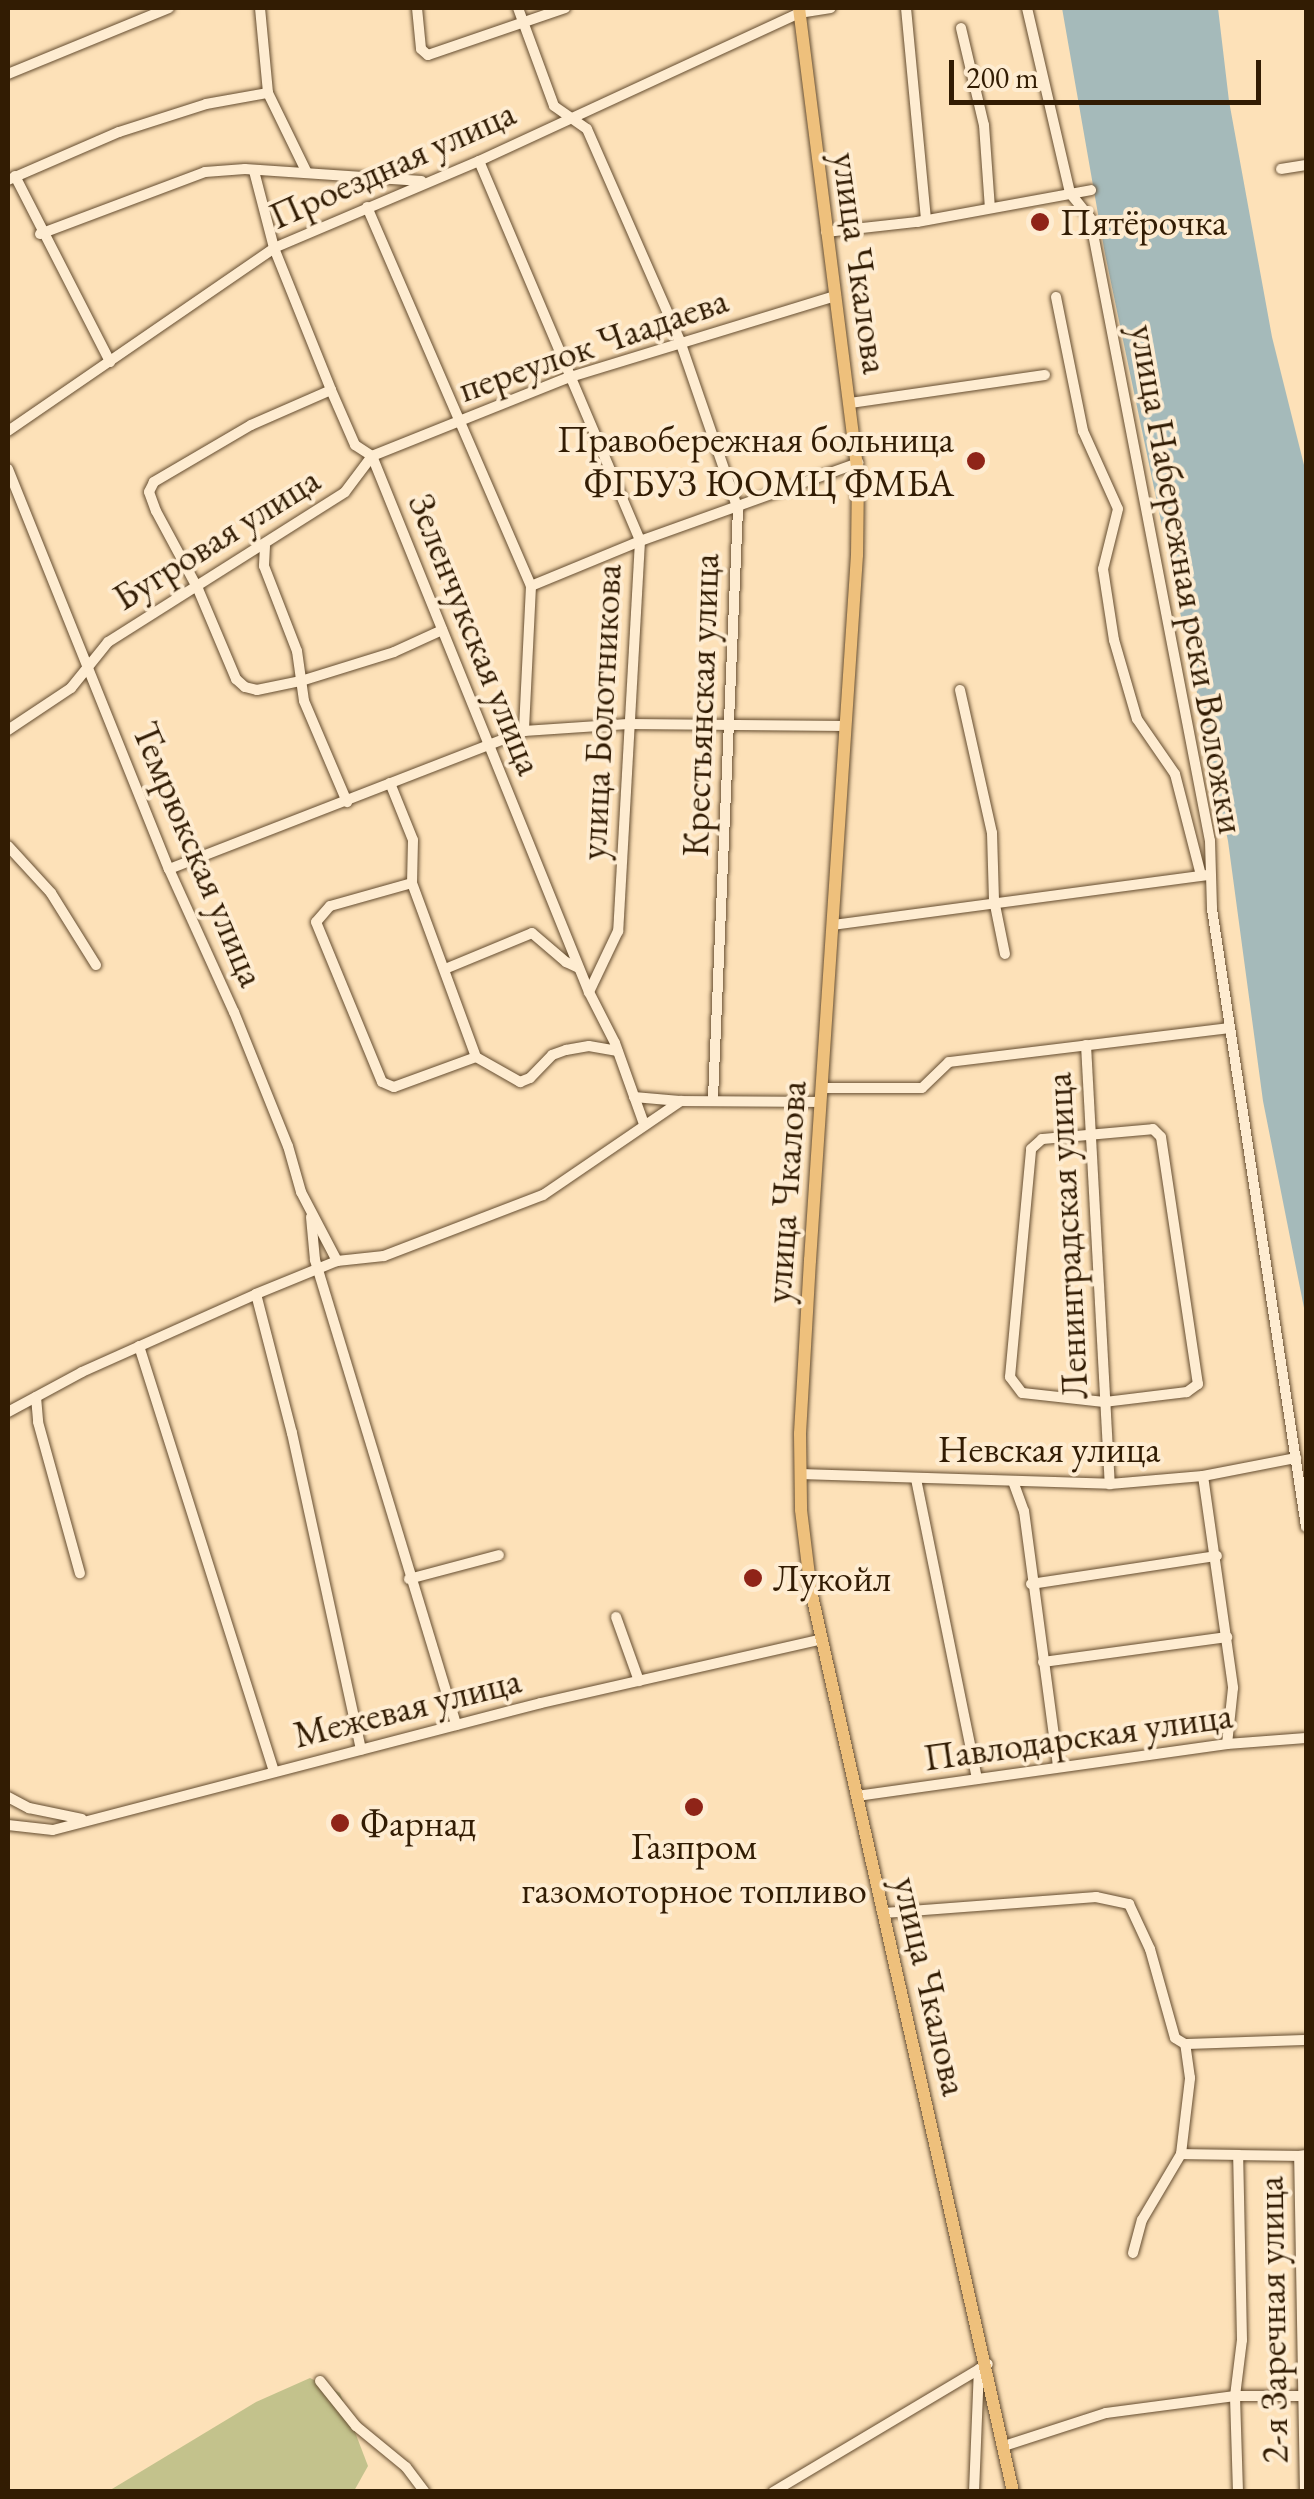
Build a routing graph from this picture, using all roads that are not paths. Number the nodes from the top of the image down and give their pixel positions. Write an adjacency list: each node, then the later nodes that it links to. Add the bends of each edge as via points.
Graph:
1 (168, 8): 12 (street)
2 (260, 8): 13 (street)
3 (417, 8): 10 (street, via 424,54)
4 (518, 8): 10 (street, Крестьянская улица)
5 (565, 8): 10 (street)
6 (831, 8): 9 (street, Проездная улица)
7 (906, 8): 26 (street)
8 (1028, 8): 23 (street, улица Набережная реки Воложки)
9 (799, 10): 14 (street, Проездная улица); 27 (main road, улица Чкалова)
10 (522, 22): 14 (street, Крестьянская улица, via 554,106)
11 (962, 28): 25 (street, via 984,125)
12 (8, 74)
13 (268, 93): 19 (street); 20 (street, via 206,104 119,132)
14 (569, 116): 15 (street, Проездная улица); 32 (street, Крестьянская улица, via 587,129)
15 (479, 162): 21 (street, Проездная улица); 35 (street, улица Болотникова)
16 (1306, 166): 17 (street)
17 (1280, 169)
18 (254, 171): 19 (street); 28 (street, via 185,176); 29 (street, Зеленчукская улица)
19 (307, 173): 21 (street)
20 (11, 178): 28 (street)
21 (428, 182): 24 (street, Проездная улица)
22 (1091, 190): 23 (street)
23 (1070, 192): 25 (street); 62 (street, улица Набережная реки Воложки, via 1090,218 1210,841)
24 (367, 208): 29 (street, Проездная улица); 38 (street)
25 (990, 208): 26 (street)
26 (926, 220): 27 (street)
27 (826, 232): 30 (main road, улица Чкалова)
28 (40, 234): 33 (street)
29 (274, 248): 33 (street, Проездная улица); 36 (street, Зеленчукская улица)
30 (836, 296): 32 (street, переулок Чаадаева); 37 (main road, улица Чкалова)
31 (1056, 297): 62 (street, via 1082,431 1118,509 1103,569 1114,640 1137,719 1175,774)
32 (680, 341): 35 (street, переулок Чаадаева); 43 (street, Крестьянская улица)
33 (110, 362): 39 (street, Проездная улица)
34 (1045, 376): 37 (street)
35 (567, 378): 38 (street, переулок Чаадаева); 44 (street, улица Болотникова)
36 (331, 390): 40 (street, Зеленчукская улица, via 355,445); 47 (street, via 199,453 152,485 156,511)
37 (850, 403): 41 (main road, улица Чкалова)
38 (458, 422): 40 (street, переулок Чаадаева); 46 (street)
39 (8, 431)
40 (372, 456): 45 (street, Бугровая улица, via 346,492); 48 (street, Зеленчукская улица)
41 (858, 463): 43 (street); 54 (main road, улица Чкалова)
42 (8, 469): 49 (street, Темрюкская улица)
43 (738, 509): 44 (street); 53 (street, Крестьянская улица)
44 (640, 541): 46 (street); 52 (street, улица Болотникова)
45 (265, 546): 47 (street, Бугровая улица); 50 (street, via 264,566)
46 (532, 586): 56 (street)
47 (198, 589): 49 (street, Бугровая улица, via 108,642); 50 (street, via 239,684 257,690)
48 (442, 630): 50 (street); 57 (street, Зеленчукская улица)
49 (89, 666): 55 (street, Бугровая улица, via 71,688); 61 (street, Темрюкская улица)
50 (302, 681): 59 (street)
51 (960, 690): 64 (street, via 992,833)
52 (628, 724): 53 (street); 56 (street); 70 (street, улица Болотникова, via 618,931)
53 (730, 726): 54 (street); 77 (street, Крестьянская улица)
54 (846, 726): 65 (main road, улица Чкалова)
55 (8, 730)
56 (524, 731): 57 (street)
57 (488, 745): 58 (street); 68 (street, Зеленчукская улица)
58 (390, 782): 59 (street); 63 (street, via 414,840)
59 (346, 802): 61 (street)
60 (8, 846): 67 (street, via 51,893)
61 (169, 869): 81 (street, Темрюкская улица, via 234,1012)
62 (1204, 875): 64 (street); 71 (street, улица Набережная реки Воложки)
63 (412, 884): 69 (street); 74 (street, via 330,906 316,922 386,1085)
64 (994, 900): 65 (street); 66 (street)
65 (832, 925): 75 (main road, улица Чкалова)
66 (1005, 954)
67 (96, 966)
68 (579, 968): 69 (street, via 532,933); 70 (street, Зеленчукская улица)
69 (445, 969): 74 (street)
70 (589, 992): 73 (street, Зеленчукская улица)
71 (1229, 1028): 72 (street); 89 (street, улица Набережная реки Воложки)
72 (1086, 1045): 75 (street, via 949,1062 922,1088); 80 (street, Ленинградская улица)
73 (618, 1051): 74 (street, via 566,1050 520,1082); 76 (street, Зеленчукская улица)
74 (476, 1057)
75 (821, 1095): 77 (street); 90 (main road, улица Чкалова)
76 (634, 1096): 78 (street); 79 (street, Зеленчукская улица)
77 (713, 1098): 78 (street)
78 (681, 1101): 79 (street)
79 (644, 1124): 82 (street, via 542,1195 384,1256)
80 (1092, 1136): 87 (street, Ленинградская улица); 87 (street, via 1042,1139 1031,1149 1010,1377 1029,1396); 87 (street, via 1154,1129 1160,1134 1198,1380 1187,1392)
81 (310, 1210): 82 (street, Темрюкская улица); 83 (street)
82 (337, 1261): 83 (street)
83 (319, 1272): 84 (street); 99 (street)
84 (256, 1294): 85 (street); 109 (street)
85 (139, 1346): 86 (street); 111 (street)
86 (36, 1397): 88 (street); 98 (street)
87 (1104, 1402): 94 (street, Ленинградская улица)
88 (8, 1412)
89 (1296, 1458): 91 (street, Невская улица); 95 (street, улица Набережная реки Воложки)
90 (800, 1474): 92 (street, Невская улица); 103 (main road, улица Чкалова, via 806,1558)
91 (1203, 1476): 94 (street, Невская улица); 97 (street)
92 (916, 1479): 93 (street, Невская улица); 112 (street)
93 (1014, 1484): 94 (street, Невская улица); 100 (street, via 1024,1510)
94 (1110, 1484)
95 (1306, 1528)
96 (500, 1555): 99 (street)
97 (1217, 1556): 100 (street); 102 (street)
98 (80, 1573)
99 (409, 1579): 106 (street)
100 (1031, 1584): 104 (street)
101 (616, 1617): 105 (street)
102 (1227, 1637): 104 (street); 108 (street, via 1233,1688)
103 (822, 1639): 105 (street, Межевая улица); 114 (main road, улица Чкалова)
104 (1042, 1662): 110 (street)
105 (640, 1681): 106 (street, Межевая улица)
106 (456, 1725): 109 (street, Межевая улица)
107 (1306, 1738): 108 (street, Павлодарская улица)
108 (1227, 1744): 110 (street, Павлодарская улица)
109 (361, 1750): 111 (street, Межевая улица)
110 (1058, 1767): 112 (street, Павлодарская улица)
111 (274, 1772): 115 (street, Межевая улица)
112 (977, 1778): 114 (street, Павлодарская улица)
113 (8, 1796): 115 (street, via 29,1808)
114 (857, 1796): 117 (main road, улица Чкалова)
115 (89, 1820): 116 (street, Межевая улица, via 42,1830)
116 (8, 1824)
117 (884, 1914): 119 (street, via 1096,1897 1129,1904 1150,1949 1170,2029); 124 (main road, улица Чкалова)
118 (1306, 2040): 119 (street)
119 (1185, 2044): 120 (street, via 1190,2078)
120 (1181, 2154): 121 (street); 123 (street, via 1142,2220)
121 (1238, 2155): 122 (street); 126 (street, via 1242,2340)
122 (1303, 2156): 127 (street, 2-я Заречная улица)
123 (1133, 2253)
124 (983, 2366): 128 (main road, улица Чкалова); 130 (street); 131 (street)
125 (320, 2381): 129 (street)
126 (1234, 2396): 127 (street); 128 (street, via 1106,2414); 133 (street)
127 (1303, 2396): 134 (street, 2-я Заречная улица)
128 (1004, 2446): 132 (main road, улица Чкалова)
129 (425, 2492)
130 (773, 2492)
131 (974, 2492)
132 (1013, 2492)
133 (1238, 2492)
134 (1305, 2492)

